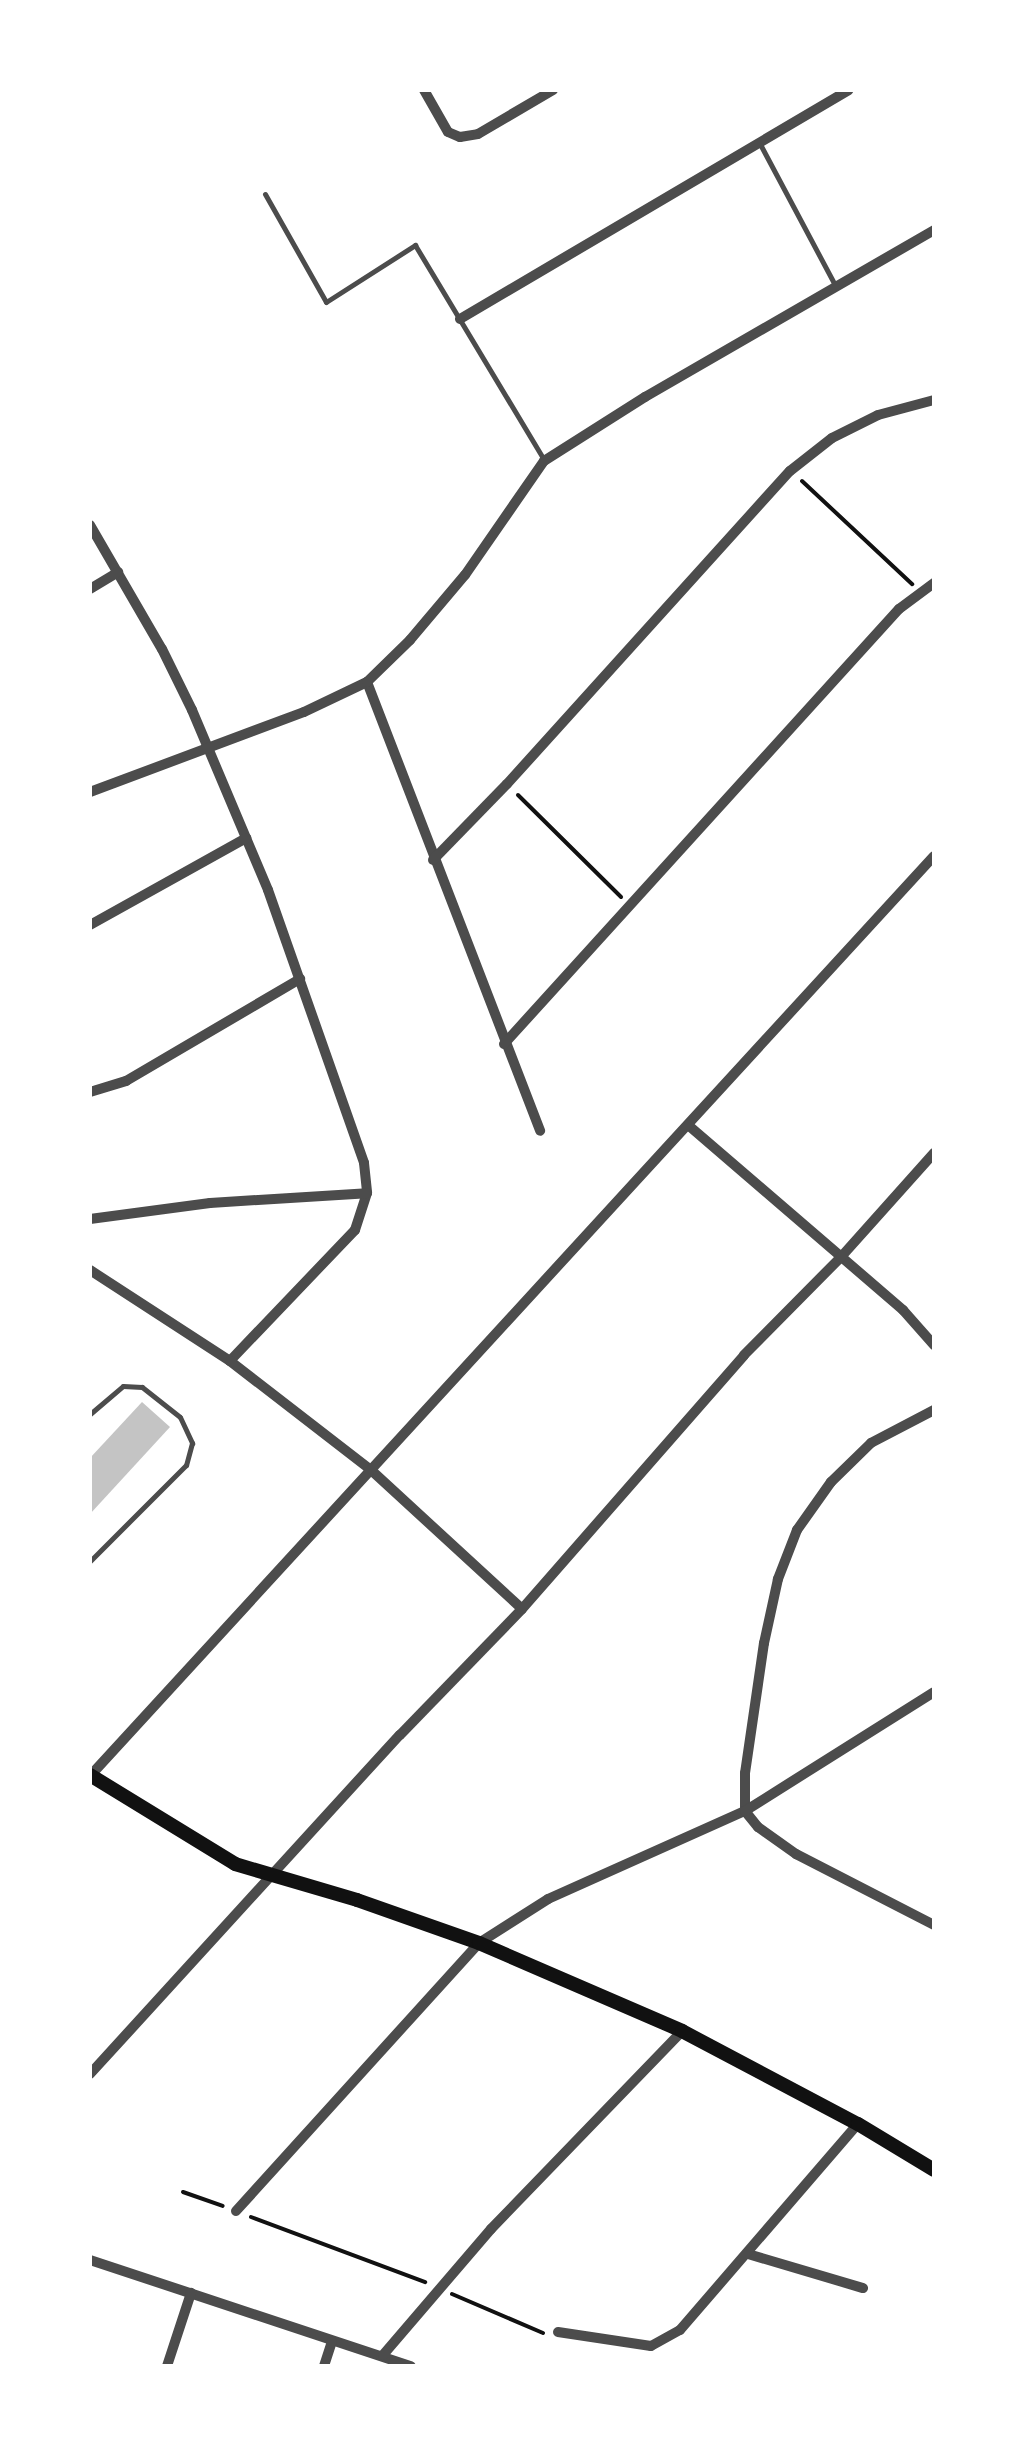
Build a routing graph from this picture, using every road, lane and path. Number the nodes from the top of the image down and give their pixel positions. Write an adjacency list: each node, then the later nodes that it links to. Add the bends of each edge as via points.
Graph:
1 (424, 90): 2 (street, via 448,132 460,137 478,134)
2 (553, 90)
3 (848, 90): 4 (street)
4 (760, 143): 7 (lane); 8 (street)
5 (265, 194): 8 (lane, via 326,302 415,244)
6 (934, 230): 7 (street)
7 (837, 287): 10 (street)
8 (460, 319): 10 (lane)
9 (934, 400): 11 (street, via 878,415 832,438)
10 (544, 461): 17 (street, via 465,576)
11 (790, 471): 16 (path); 19 (street)
12 (90, 525): 13 (street)
13 (118, 572): 15 (street); 18 (street)
14 (934, 584): 16 (street)
15 (90, 589)
16 (920, 590): 24 (street)
17 (366, 682): 18 (street); 23 (street)
18 (208, 748): 20 (street); 21 (street)
19 (507, 784): 23 (street); 24 (path)
20 (90, 792)
21 (246, 838): 25 (street); 26 (street)
22 (934, 856): 29 (street)
23 (432, 860): 27 (street)
24 (632, 908): 27 (street)
25 (90, 925)
26 (300, 979): 28 (street, via 126,1081); 32 (street, via 364,1164)
27 (504, 1044): 30 (street)
28 (90, 1092)
29 (688, 1125): 34 (street); 40 (street)
30 (540, 1131)
31 (934, 1153): 34 (street)
32 (367, 1193): 33 (street); 37 (street, via 355,1230)
33 (90, 1219)
34 (842, 1257): 36 (street); 42 (street, via 744,1356)
35 (90, 1270): 37 (street)
36 (934, 1345)
37 (230, 1362): 40 (street)
38 (934, 1410): 45 (street, via 870,1443 797,1530 764,1643)
39 (90, 1414): 41 (lane, via 123,1386 142,1387 180,1417 192,1442 186,1465)
40 (371, 1470): 42 (street); 44 (street)
41 (90, 1561)
42 (522, 1610): 46 (street)
43 (934, 1692): 45 (street)
44 (90, 1775): 46 (main road, via 203,1848)
45 (745, 1812): 47 (street, via 796,1854); 48 (street, via 548,1899)
46 (274, 1876): 48 (main road); 50 (street)
47 (934, 1925)
48 (479, 1943): 49 (main road); 54 (street)
49 (682, 2030): 51 (main road); 57 (street)
50 (90, 2074)
51 (858, 2124): 52 (main road); 55 (street)
52 (934, 2170)
53 (183, 2192): 54 (path)
54 (236, 2211): 57 (path)
55 (748, 2254): 58 (street); 60 (street, via 680,2330 651,2346)
56 (90, 2260): 59 (street)
57 (439, 2288): 60 (path, via 536,2334); 62 (street)
58 (862, 2288)
59 (190, 2293): 61 (street); 63 (street)
60 (558, 2332)
61 (332, 2340): 62 (street); 64 (street)
62 (382, 2355): 65 (street)
63 (167, 2366)
64 (324, 2366)
65 (411, 2366)

